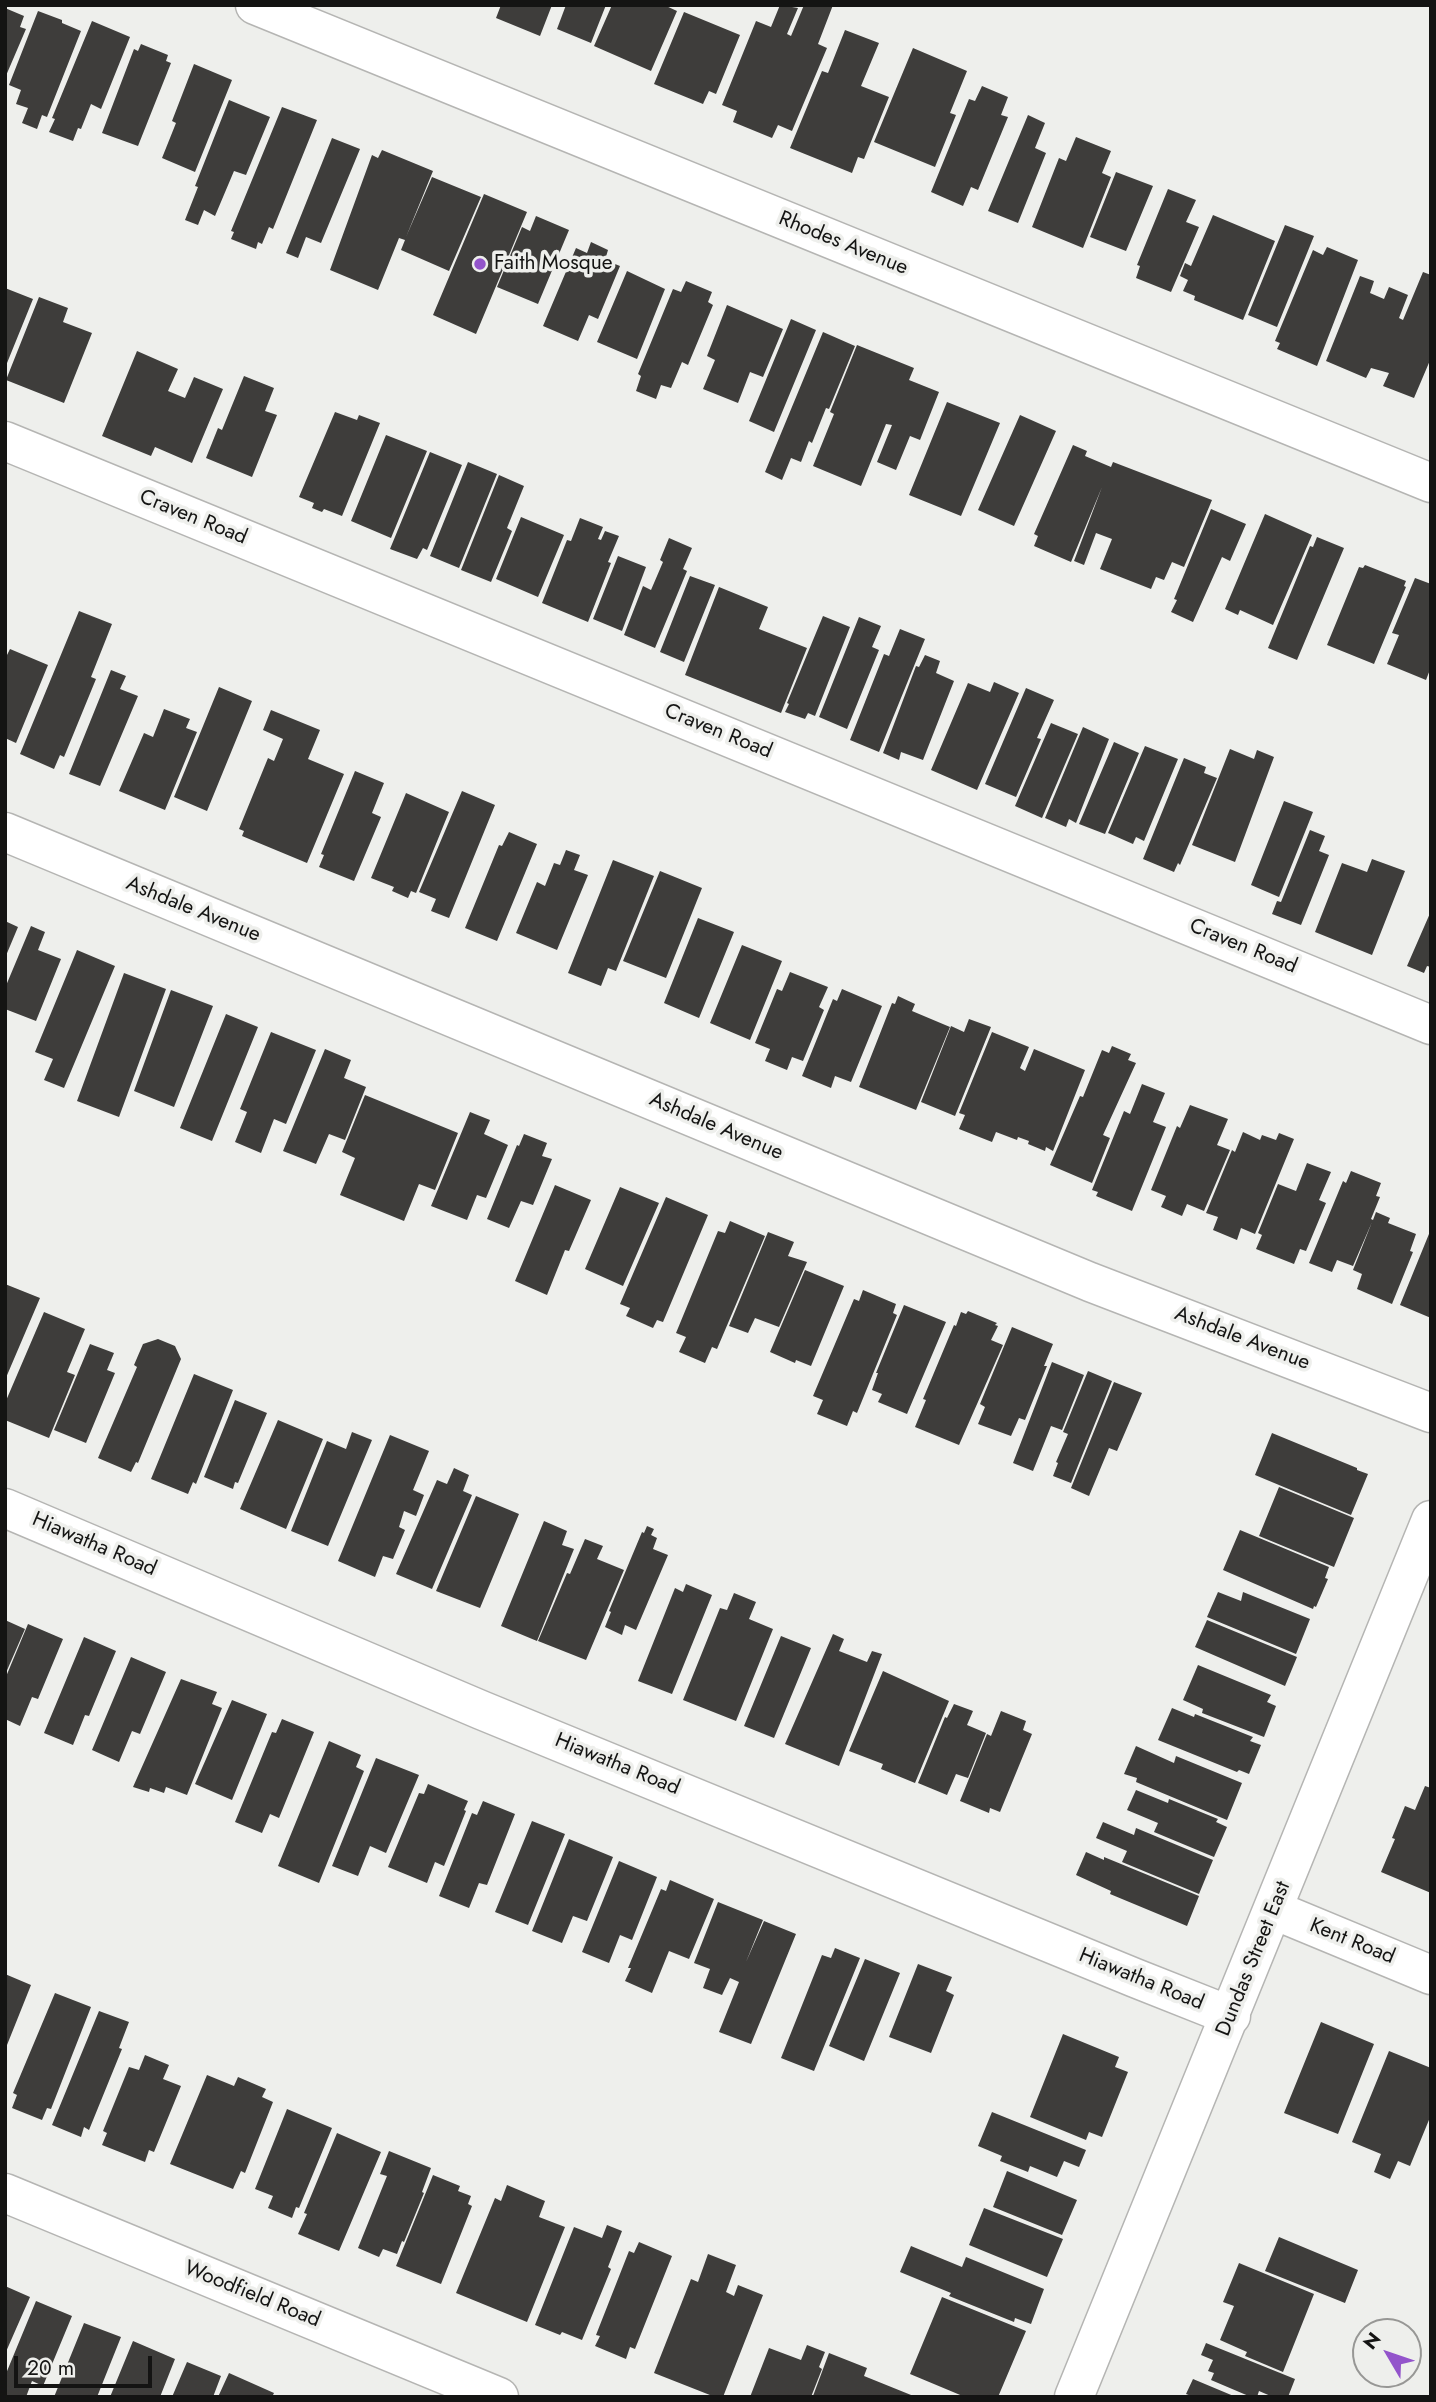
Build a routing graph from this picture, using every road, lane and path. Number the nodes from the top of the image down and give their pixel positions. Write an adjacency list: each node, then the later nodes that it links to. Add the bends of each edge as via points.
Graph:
1 (255, 5): 3 (street, Rhodes Avenue)
2 (5, 441): 5 (street, Craven Road)
3 (1431, 483)
4 (5, 832): 6 (street, Ashdale Avenue, via 1090,1282)
5 (1431, 1025)
6 (1431, 1413)
7 (5, 1508): 11 (street, Hiawatha Road, via 481,1710)
8 (1431, 1520): 9 (street, Dundas Street East)
9 (1274, 1910): 10 (street, Kent Road); 11 (street, Dundas Street East)
10 (1431, 1975)
11 (1231, 2015): 14 (street, Dundas Street East)
12 (5, 2193): 13 (street, Woodfield Road)
13 (499, 2397)
14 (1074, 2397)

